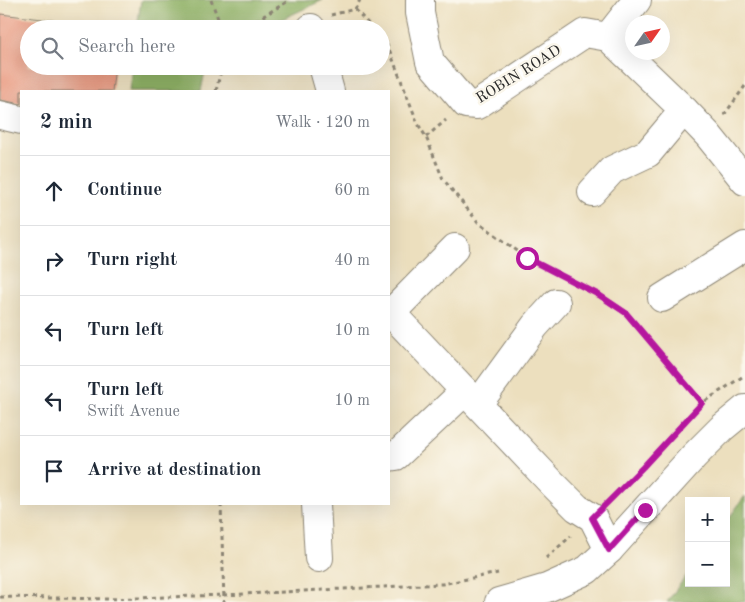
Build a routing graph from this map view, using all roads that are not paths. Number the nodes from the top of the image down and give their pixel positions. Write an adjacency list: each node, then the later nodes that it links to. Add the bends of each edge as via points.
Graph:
1 (420, 0): 3 (street, ROBIN ROAD, via 430,62 466,104 477,105 585,33)
2 (637, 0): 3 (street)
3 (608, 38): 6 (street)
4 (326, 75): 5 (street)
5 (330, 90)
6 (684, 110): 9 (street); 10 (street, via 648,153 612,170)
7 (0, 114): 8 (street)
8 (20, 120)
9 (745, 181)
10 (592, 192)
11 (745, 246): 13 (street)
12 (455, 248): 15 (street)
13 (662, 298)
14 (556, 303): 16 (street)
15 (390, 312): 16 (street)
16 (471, 397): 18 (street, via 396,456); 20 (street, via 571,502 592,518)
17 (745, 409): 20 (street, via 694,456)
18 (390, 457)
19 (316, 505): 21 (street)
20 (609, 550): 22 (street, via 587,570 547,588)
21 (319, 558)
22 (499, 602)

